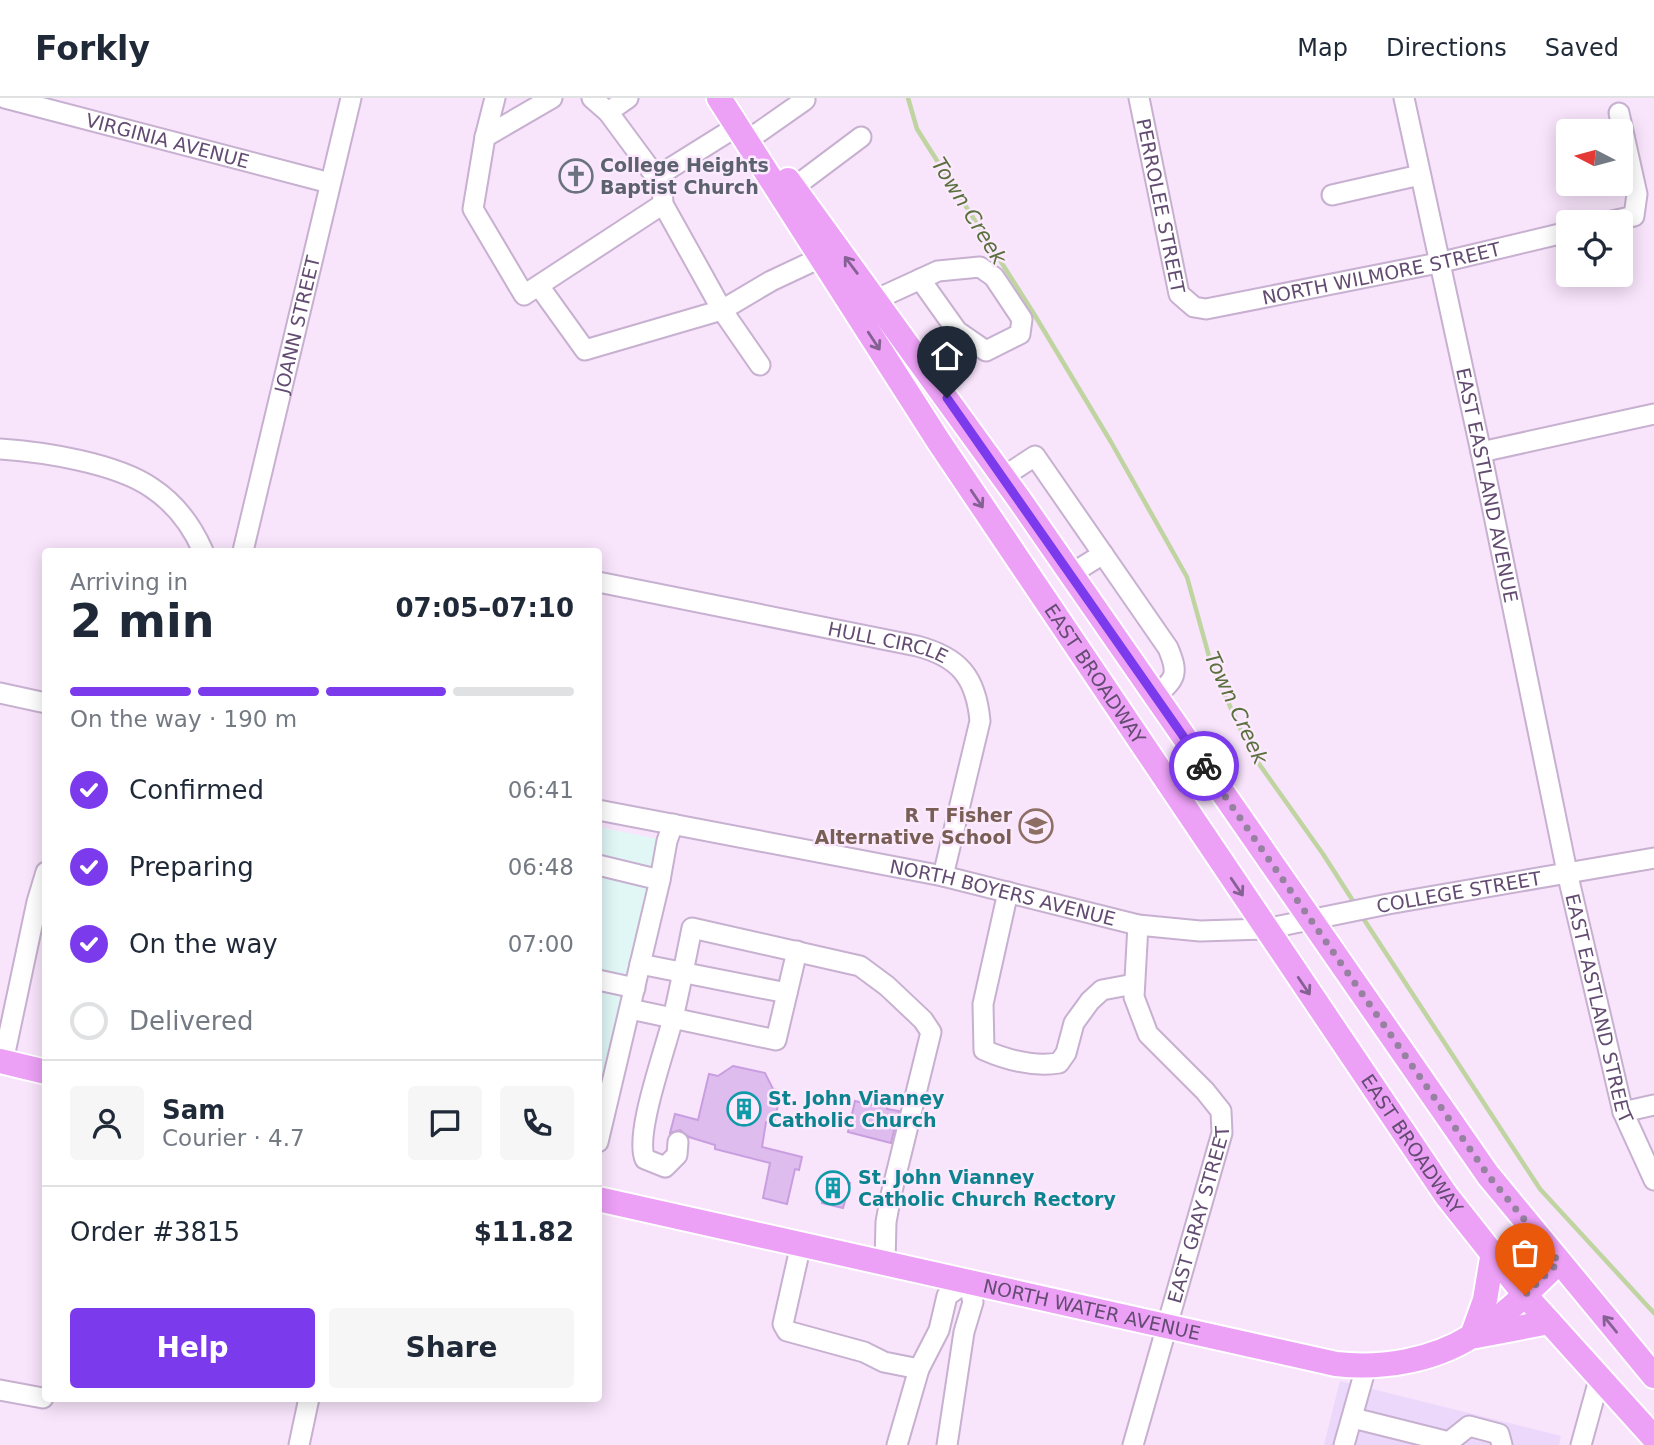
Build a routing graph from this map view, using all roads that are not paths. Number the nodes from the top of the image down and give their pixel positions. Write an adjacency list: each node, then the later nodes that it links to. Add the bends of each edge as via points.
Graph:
1 (5, 98): 18 (street, VIRGINIA AVENUE)
2 (351, 98): 18 (street, JOANN STREET)
3 (495, 98): 14 (street)
4 (552, 98): 14 (street)
5 (592, 98): 11 (street)
6 (628, 98): 11 (street)
7 (728, 98): 13 (main road, EAST BROADWAY)
8 (804, 98): 13 (street)
9 (1139, 98): 29 (street, PERROLEE STREET, via 1179,294)
10 (1404, 98): 16 (street, EAST EASTLAND AVENUE)
11 (608, 112): 17 (street)
12 (1619, 113): 22 (street, via 1637,194)
13 (746, 127): 17 (street); 19 (main road, EAST BROADWAY); 24 (main road, EAST BROADWAY)
14 (485, 137): 27 (street, via 473,209 524,295)
15 (861, 137): 19 (street)
16 (1420, 175): 20 (street); 25 (street, EAST EASTLAND AVENUE)
17 (656, 177): 21 (street, via 662,185)
18 (330, 183): 40 (street, JOANN STREET)
19 (793, 188): 28 (main road, EAST BROADWAY, one-way to 19)
20 (1332, 195)
21 (663, 204): 27 (street); 30 (street)
22 (1633, 216)
23 (1556, 235): 25 (street, NORTH WILMORE STREET)
24 (820, 258): 30 (street); 34 (main road, EAST BROADWAY, one-way to 34)
25 (1438, 263): 29 (street, NORTH WILMORE STREET, via 1206,309); 37 (street, EAST EASTLAND AVENUE)
26 (920, 279): 28 (street); 31 (street); 31 (street, via 938,271 981,267 994,277 1022,319 1020,334 986,351)
27 (539, 286): 30 (street, via 585,349)
28 (877, 299): 32 (main road, EAST BROADWAY)
29 (1194, 307)
30 (722, 310): 33 (street)
31 (957, 331): 32 (street)
32 (918, 358): 34 (street); 38 (main road, EAST BROADWAY)
33 (760, 365)
34 (895, 375): 58 (main road, EAST BROADWAY, one-way to 58)
35 (1654, 414): 37 (street)
36 (0, 449): 39 (street, via 38,452 130,477 152,488 184,516)
37 (1481, 452): 51 (street, EAST EASTLAND AVENUE)
38 (1003, 477): 41 (street, via 1035,456); 42 (main road, EAST BROADWAY)
39 (202, 548)
40 (244, 548)
41 (1103, 554): 42 (street); 45 (street, via 1168,648 1175,670 1172,683)
42 (1071, 574): 45 (main road, EAST BROADWAY)
43 (602, 583): 52 (street, HULL CIRCLE, via 918,646 957,662 971,684 980,721)
44 (0, 694): 46 (street)
45 (1155, 696): 56 (main road, EAST BROADWAY)
46 (42, 701)
47 (602, 811): 48 (street, NORTH BOYERS AVENUE)
48 (673, 824): 52 (street, NORTH BOYERS AVENUE); 53 (street)
49 (1654, 858): 51 (street, COLLEGE STREET)
50 (602, 866): 53 (street)
51 (1567, 872): 56 (street, COLLEGE STREET); 71 (street, EAST EASTLAND STREET)
52 (943, 876): 55 (street, NORTH BOYERS AVENUE)
53 (660, 880): 60 (street)
54 (42, 885): 68 (street)
55 (1008, 892): 57 (street, NORTH BOYERS AVENUE); 63 (street, via 983,1004 984,1050 1041,1066 1059,1063 1074,1023 1090,1001 1102,990)
56 (1310, 919): 58 (street, COLLEGE STREET); 78 (main road, EAST BROADWAY, via 1488,1175)
57 (1138, 925): 58 (street, NORTH BOYERS AVENUE, via 1200,931); 63 (street, EAST GRAY STREET)
58 (1265, 929): 77 (main road, EAST BROADWAY, one-way to 77, via 1446,1195)
59 (797, 951): 61 (street, via 692,928); 65 (street); 79 (street, via 860,965 931,1032 891,1195)
60 (640, 964): 61 (street); 64 (street)
61 (683, 972): 65 (street); 67 (street)
62 (602, 981): 64 (street)
63 (1135, 984): 83 (street, EAST GRAY STREET, via 1134,997 1148,1034 1221,1111 1222,1133)
64 (635, 988): 66 (street)
65 (787, 993): 67 (street, via 776,1040)
66 (630, 1009): 67 (street); 72 (street)
67 (673, 1018): 73 (street, via 643,1130 645,1159 665,1167 677,1155)
68 (1, 1061): 69 (main road)
69 (42, 1071)
70 (1654, 1105): 71 (street)
71 (1623, 1112): 74 (street, EAST EASTLAND STREET)
72 (602, 1125)
73 (678, 1142)
74 (1654, 1180)
75 (602, 1200): 76 (main road, NORTH WATER AVENUE)
76 (801, 1244): 79 (main road, NORTH WATER AVENUE); 86 (street, via 783,1324 788,1331 864,1352 884,1363)
77 (1493, 1252): 81 (main road, EAST BROADWAY); 84 (main road, via 1485,1300)
78 (1559, 1262): 81 (main road, NORTH WATER AVENUE); 88 (main road, EAST BROADWAY, one-way to 78)
79 (885, 1263): 80 (main road, NORTH WATER AVENUE)
80 (968, 1281): 83 (main road, NORTH WATER AVENUE); 86 (street, via 947,1296 939,1331); 97 (street, via 973,1302)
81 (1525, 1295): 82 (main road, EAST BROADWAY); 84 (main road, NORTH WATER AVENUE)
82 (1549, 1322): 84 (main road); 87 (main road, EAST BROADWAY)
83 (1168, 1326): 85 (main road, NORTH WATER AVENUE); 98 (street, EAST GRAY STREET)
84 (1472, 1336): 85 (main road, NORTH WATER AVENUE, via 1430,1355)
85 (1366, 1367): 92 (street)
86 (919, 1369): 96 (street)
87 (1600, 1376): 93 (main road, EAST BROADWAY); 101 (street)
88 (1654, 1377)
89 (0, 1390): 90 (street)
90 (42, 1398)
91 (308, 1402): 95 (street)
92 (1353, 1418): 94 (street); 99 (street)
93 (1654, 1438)
94 (1449, 1443): 100 (street, via 1469,1426 1499,1434)
95 (299, 1445)
96 (897, 1445)
97 (947, 1445)
98 (1133, 1445)
99 (1345, 1445)
100 (1502, 1445)
101 (1581, 1445)

